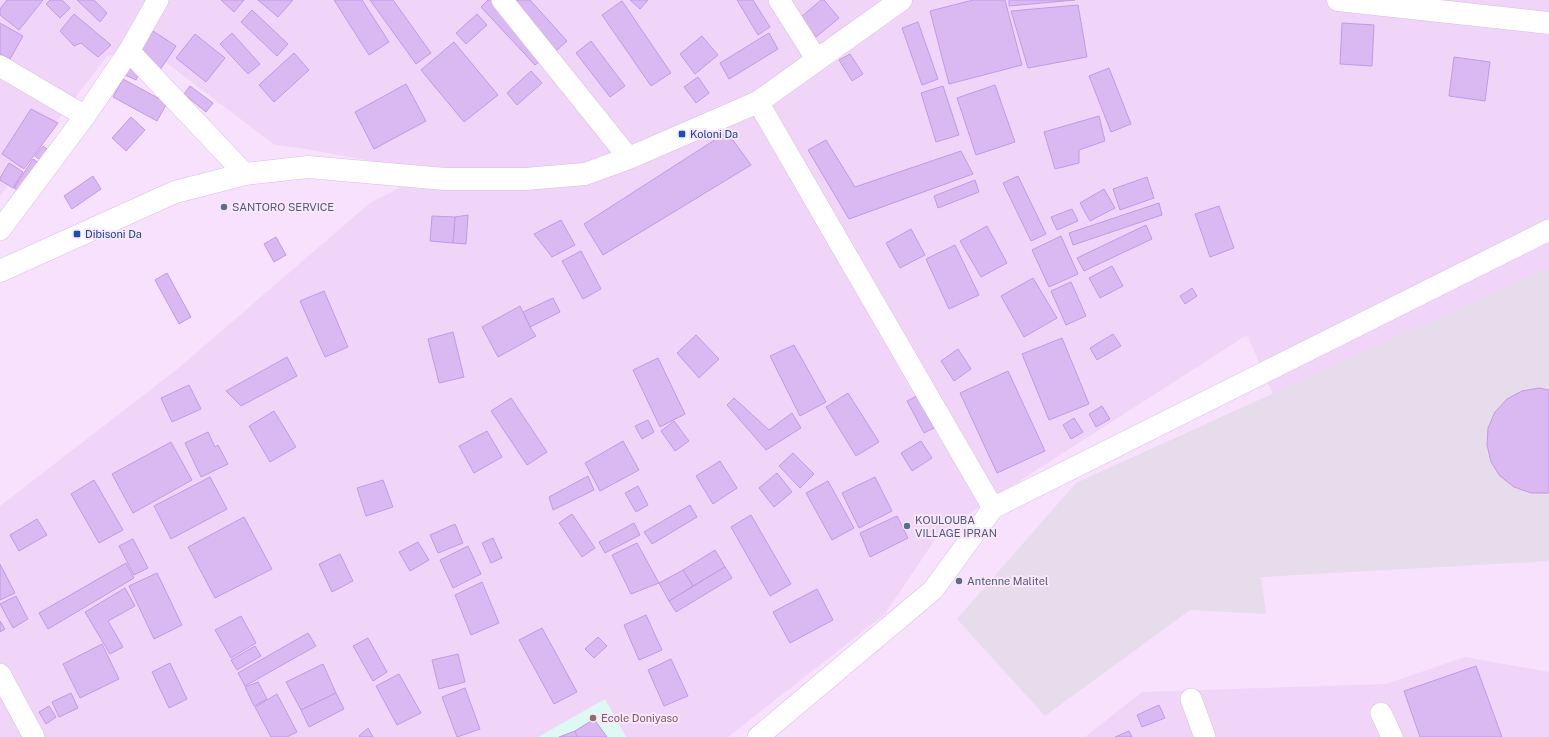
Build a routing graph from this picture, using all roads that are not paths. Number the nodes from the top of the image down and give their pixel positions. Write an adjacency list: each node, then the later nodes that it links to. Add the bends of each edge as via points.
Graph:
1 (158, 0): 7 (street)
2 (502, 0): 12 (street)
3 (779, 0): 8 (street)
4 (901, 0): 8 (street)
5 (1338, 0): 6 (street)
6 (1549, 23)
7 (129, 51): 11 (street); 13 (street)
8 (817, 60): 10 (street)
9 (0, 66): 11 (street)
10 (758, 102): 12 (street); 17 (street)
11 (85, 116): 14 (street)
12 (629, 158): 13 (street, via 585,174 525,179 446,179 308,167)
13 (245, 174): 16 (street, via 175,192)
14 (0, 230)
15 (1549, 230): 17 (street)
16 (0, 271)
17 (993, 508): 22 (street, via 933,590)
18 (0, 674): 21 (street)
19 (1191, 699): 23 (street)
20 (1381, 713): 24 (street)
21 (34, 737)
22 (758, 737)
23 (1206, 737)
24 (1392, 737)

